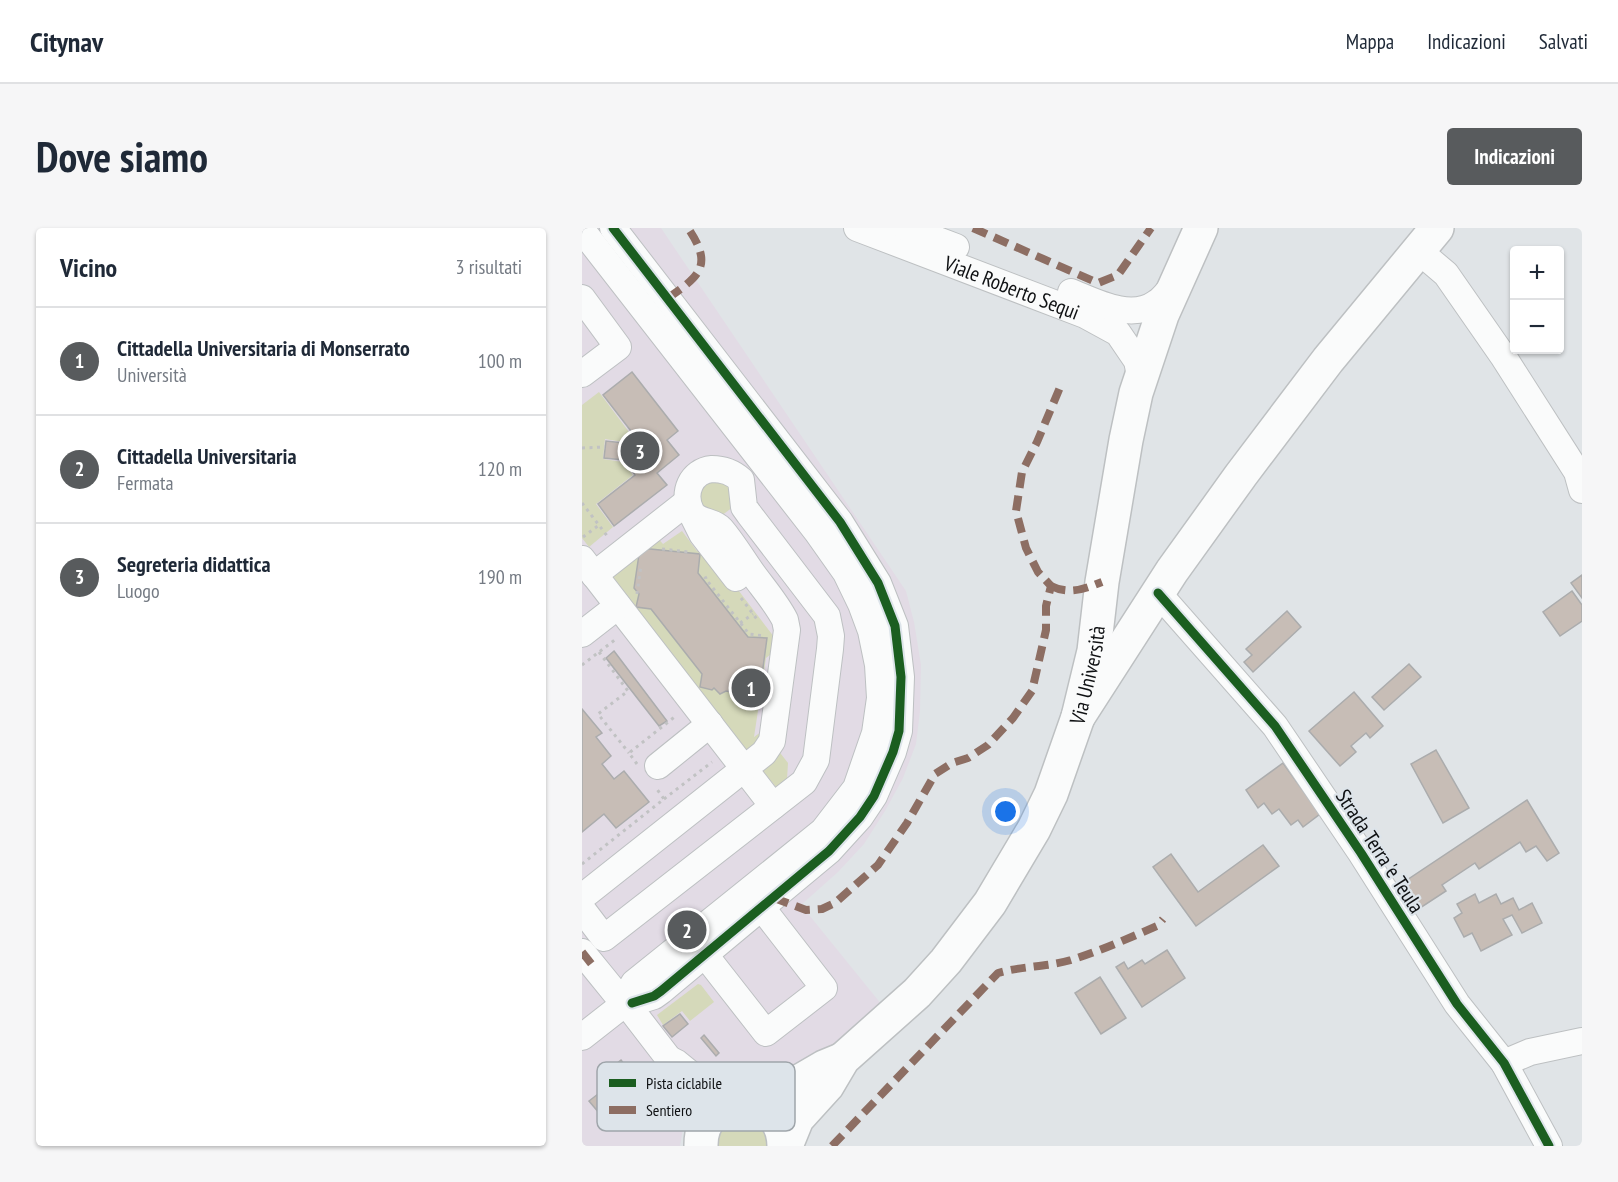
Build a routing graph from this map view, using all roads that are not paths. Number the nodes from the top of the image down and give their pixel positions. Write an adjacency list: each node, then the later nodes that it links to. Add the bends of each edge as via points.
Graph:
1 (614, 228): 29 (street, via 840,522 878,583 895,626 901,677 899,730 884,775 860,817 829,851)
2 (856, 228): 10 (street, Viale Roberto Sequi, via 1085,315 1118,333 1137,361)
3 (906, 228): 7 (street, Viale Roberto Sequi, via 1123,310 1138,310 1156,303)
4 (1201, 228): 7 (main road, Via Università)
5 (582, 230): 13 (street)
6 (1428, 240): 11 (street, via 1446,274 1577,472); 18 (main road, via 1328,360)
7 (1177, 282): 10 (main road, Via Università, via 1158,325)
8 (582, 298): 9 (street, via 618,347)
9 (587, 366)
10 (1141, 380): 23 (main road, Via Università, via 1126,440 1094,651)
11 (1582, 490)
12 (690, 508): 14 (street, via 688,486 693,478 708,470 727,470 741,480 744,507); 16 (street); 20 (street, via 707,523 719,526 761,605 785,620)
13 (799, 508): 14 (street, via 775,518); 15 (street)
14 (749, 514): 17 (street)
15 (832, 553): 17 (street, via 814,570); 33 (street, via 861,604 878,665 880,698 875,733 856,788 823,831 634,983)
16 (588, 567): 19 (street)
17 (806, 590): 22 (street, via 827,616)
18 (1158, 593): 23 (main road); 40 (street, Strada Terra 'e Teula, via 1275,726 1457,1004)
19 (627, 603): 21 (street); 24 (street)
20 (786, 640): 22 (street, via 802,630 814,630 826,638); 25 (street, via 772,741 765,753)
21 (590, 643)
22 (830, 649): 27 (street, via 816,760 804,782)
23 (1078, 717): 37 (main road, Via Università, via 1051,794 990,903 917,993)
24 (710, 724): 25 (street); 26 (street)
25 (743, 768): 27 (street); 28 (street)
26 (650, 773)
27 (773, 806): 30 (street, via 604,938)
28 (582, 897)
29 (762, 908): 31 (street); 31 (street, via 824,988 766,1033)
30 (582, 909)
31 (705, 955): 33 (street, via 654,996)
32 (586, 964): 33 (street)
33 (625, 1001): 34 (street); 36 (street)
34 (582, 1037)
35 (1582, 1041): 40 (street, via 1530,1052)
36 (669, 1059): 38 (street); 39 (street)
37 (843, 1059): 41 (main road, Via Università); 42 (main road, Via Università, via 827,1086)
38 (670, 1062)
39 (675, 1062)
40 (1504, 1063): 46 (street, Strada Terra 'e Teula)
41 (795, 1084)
42 (795, 1124)
43 (782, 1131): 45 (main road)
44 (792, 1131): 45 (main road, Via Università)
45 (785, 1146)
46 (1549, 1146)

